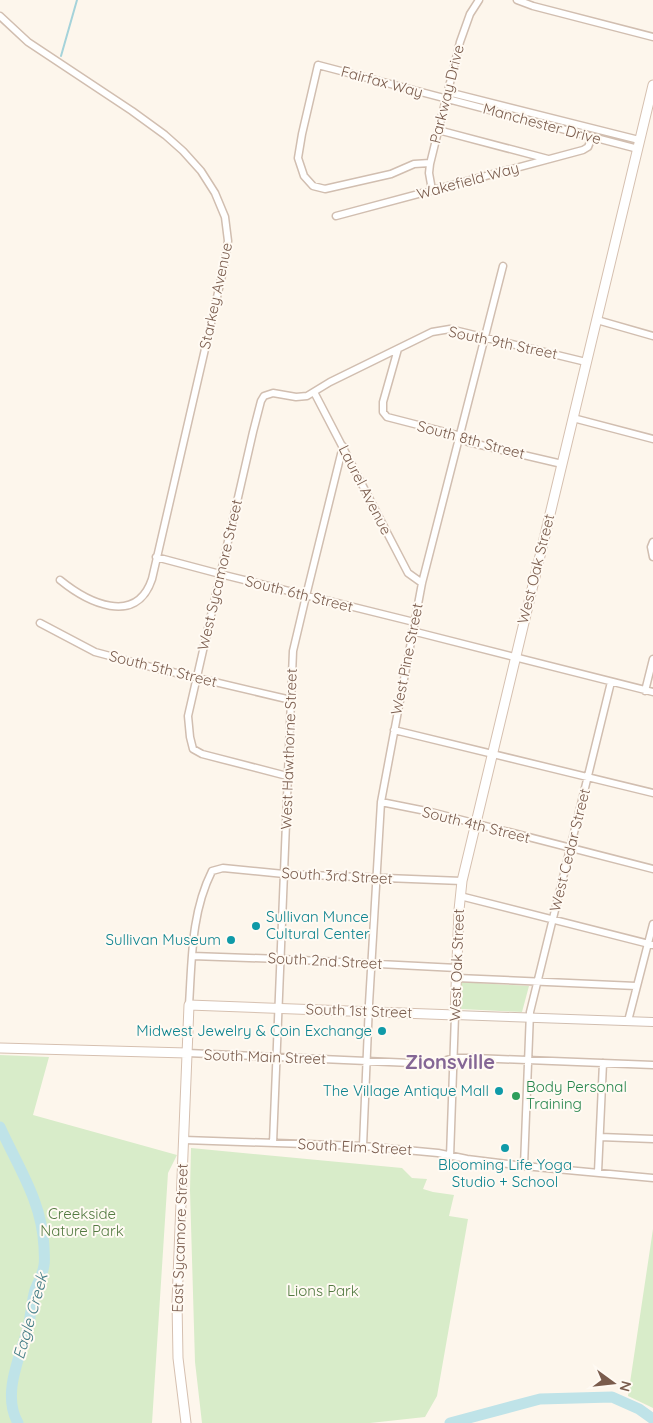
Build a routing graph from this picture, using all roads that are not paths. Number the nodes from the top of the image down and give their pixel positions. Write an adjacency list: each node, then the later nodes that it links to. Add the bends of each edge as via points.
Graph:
1 (479, 0): 6 (street, Parkway Drive, via 464,29)
2 (517, 0): 4 (street)
3 (0, 16): 27 (street, Starkey Avenue, via 28,42 165,135 201,171 226,217 229,233 224,265)
4 (653, 37)
5 (653, 85): 9 (main road, West Oak Street)
6 (447, 95): 7 (street, Parkway Drive); 8 (street, Manchester Drive); 9 (street, Manchester Drive); 11 (street, Fairfax Way, via 318,65 298,158 304,176 313,186 325,190 391,174 414,164)
7 (438, 130): 10 (street); 11 (street, Parkway Drive)
8 (592, 137): 9 (street, Manchester Drive); 10 (street, Wakefield Way, via 583,150)
9 (639, 144): 15 (main road, West Oak Street)
10 (548, 159): 12 (street, Wakefield Way)
11 (430, 163): 12 (street, Parkway Drive)
12 (432, 190): 13 (street, Wakefield Way)
13 (336, 216)
14 (503, 266): 17 (street, West Pine Street)
15 (597, 320): 16 (street); 19 (main road, West Oak Street)
16 (653, 336)
17 (484, 338): 18 (street, South 9th Street, via 442,330); 19 (street, South 9th Street); 22 (street, West Pine Street)
18 (398, 349): 20 (street, South 9th Street); 22 (street, South 8th Street, via 383,412 387,417)
19 (586, 362): 21 (main road, West Oak Street)
20 (314, 392): 24 (street, Laurel Avenue); 29 (street, West Sycamore Street, via 301,397 269,394 261,401)
21 (573, 418): 23 (street); 25 (main road, West Oak Street)
22 (460, 437): 25 (street, South 8th Street, via 468,442); 31 (street, West Pine Street)
23 (653, 439)
24 (343, 446): 31 (street, Laurel Avenue, via 408,573); 32 (street, West Hawthorne Street)
25 (562, 464): 36 (main road, West Oak Street)
26 (653, 542): 28 (street)
27 (156, 557): 29 (street, South 6th Street); 30 (street, Starkey Avenue, via 145,594 129,606 105,605 74,591)
28 (653, 557)
29 (220, 574): 32 (street, South 6th Street); 38 (street, West Sycamore Street)
30 (60, 580)
31 (422, 583): 33 (street, West Pine Street)
32 (306, 596): 33 (street, South 6th Street); 42 (street, West Hawthorne Street, via 293,651)
33 (414, 622): 35 (street, West Pine Street)
34 (40, 623): 38 (street, South 5th Street, via 94,652)
35 (412, 631): 36 (street); 43 (street, West Pine Street)
36 (515, 657): 39 (street); 44 (main road, West Oak Street)
37 (653, 659): 40 (street)
38 (196, 678): 42 (street, South 5th Street); 45 (street, West Sycamore Street, via 188,716 193,749)
39 (611, 682): 40 (street); 46 (street, West Cedar Street)
40 (646, 690): 41 (street)
41 (653, 692)
42 (291, 700): 45 (street, West Hawthorne Street)
43 (394, 730): 44 (street); 48 (street, West Pine Street)
44 (493, 754): 46 (street); 49 (main road, West Oak Street)
45 (287, 776): 52 (street, West Hawthorne Street)
46 (588, 777): 47 (street); 50 (street, West Cedar Street)
47 (653, 793)
48 (382, 802): 49 (street, South 4th Street); 53 (street, West Pine Street)
49 (476, 825): 50 (street, South 4th Street); 54 (main road, West Oak Street)
50 (571, 848): 51 (street, South 4th Street); 56 (street, West Cedar Street)
51 (653, 869)
52 (284, 874): 53 (street, South 3rd Street); 59 (street, South 3rd Street, via 223,868 212,872 195,924); 60 (street, West Hawthorne Street)
53 (376, 878): 54 (street, South 3rd Street); 61 (street, West Pine Street)
54 (462, 881): 55 (main road, West Oak Street)
55 (460, 896): 56 (street); 62 (main road, West Oak Street)
56 (552, 919): 58 (street); 64 (street, West Cedar Street)
57 (653, 924): 58 (street)
58 (651, 944): 65 (street)
59 (192, 956): 60 (street, South 2nd Street); 66 (street)
60 (281, 959): 61 (street, South 2nd Street); 67 (street, West Hawthorne Street)
61 (371, 964): 62 (street, South 2nd Street); 68 (street, West Pine Street)
62 (457, 968): 63 (main road, West Oak Street)
63 (457, 978): 64 (street); 69 (main road, West Oak Street)
64 (536, 982): 65 (street); 70 (street, West Cedar Street)
65 (636, 986): 71 (street)
66 (189, 1005): 67 (main road, South 1st Street); 74 (main road)
67 (279, 1008): 68 (main road, South 1st Street); 75 (street, West Hawthorne Street)
68 (368, 1012): 69 (main road, South 1st Street); 78 (street, West Pine Street)
69 (455, 1015): 70 (street, South 1st Street); 76 (street, West Oak Street)
70 (529, 1018): 71 (street, South 1st Street); 77 (street, West Cedar Street)
71 (628, 1021): 72 (street, South 1st Street)
72 (653, 1022)
73 (0, 1048): 74 (main road, South Main Street)
74 (187, 1054): 75 (street, South Main Street); 83 (main road, East Sycamore Street)
75 (277, 1057): 78 (street, South Main Street); 84 (street, West Hawthorne Street)
76 (453, 1058): 77 (street, South Main Street); 78 (street, South Main Street, via 434,1064); 86 (street, West Oak Street)
77 (528, 1059): 79 (street, South Main Street); 87 (street, West Cedar Street)
78 (366, 1061): 85 (street, West Pine Street)
79 (604, 1063): 80 (street, South Main Street); 81 (street)
80 (653, 1065)
81 (600, 1137): 82 (street); 88 (street)
82 (653, 1139)
83 (184, 1140): 84 (street, South Elm Street); 90 (main road, East Sycamore Street, via 177,1302 178,1358)
84 (273, 1143): 85 (street, South Elm Street)
85 (363, 1146): 86 (street, South Elm Street)
86 (450, 1157): 87 (street, South Elm Street)
87 (524, 1166): 88 (street, South Elm Street)
88 (598, 1172): 89 (street, South Elm Street)
89 (653, 1178)
90 (186, 1423)

